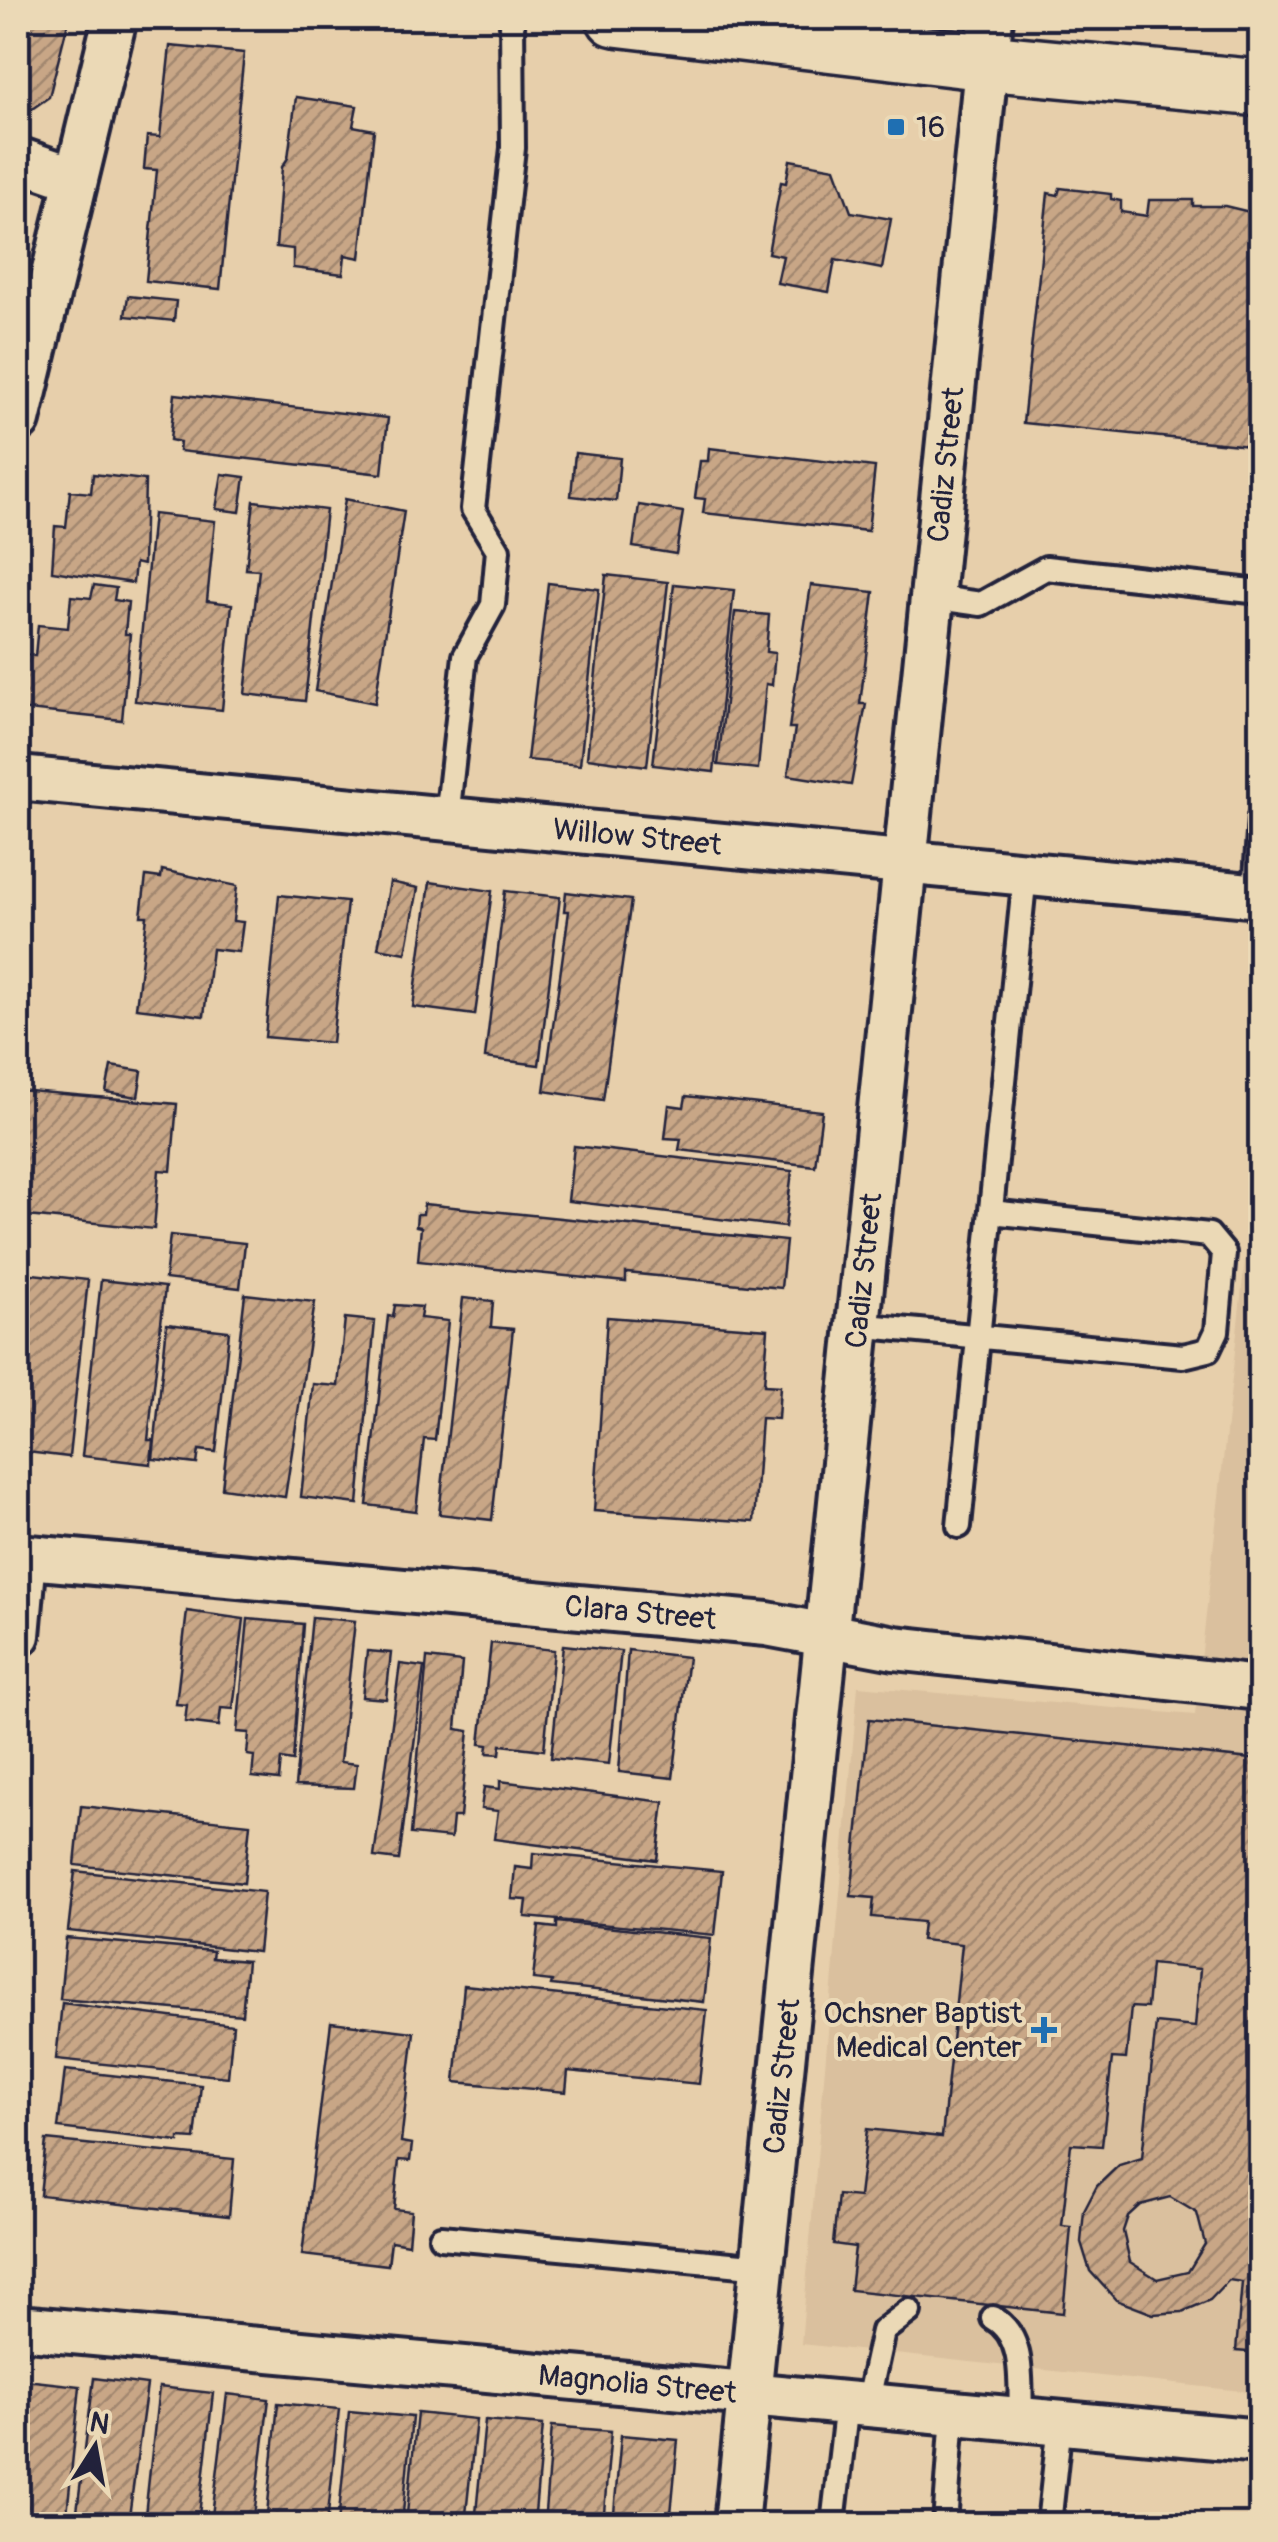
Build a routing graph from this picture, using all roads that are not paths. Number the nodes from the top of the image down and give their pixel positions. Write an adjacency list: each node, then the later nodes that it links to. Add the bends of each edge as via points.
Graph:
1 (115, 18): 7 (street)
2 (512, 18): 13 (lane, via 513,148 473,508 498,550 493,605 465,656)
3 (614, 18): 4 (main road)
4 (989, 40): 5 (main road); 10 (street, Cadiz Street)
5 (1260, 88)
6 (18, 159): 7 (street)
7 (75, 179): 8 (street)
8 (18, 420)
9 (1260, 592): 10 (lane, via 1046,568 981,604)
10 (931, 598): 14 (street, Cadiz Street)
11 (18, 778): 13 (street, Willow Street)
12 (1260, 817): 16 (lane)
13 (447, 818): 14 (street, Willow Street)
14 (903, 864): 15 (street, Willow Street); 18 (street, Cadiz Street)
15 (1025, 874): 16 (street, Willow Street); 17 (lane)
16 (1258, 896)
17 (991, 1212): 19 (lane); 19 (lane, via 1210,1234 1224,1253 1217,1330 1208,1350 1183,1356)
18 (856, 1325): 19 (lane); 23 (street, Cadiz Street)
19 (978, 1337): 20 (lane)
20 (959, 1526)
21 (22, 1556): 22 (street); 23 (street, Clara Street, via 767,1624)
22 (18, 1635)
23 (826, 1635): 24 (street, Clara Street); 26 (street, Cadiz Street)
24 (1260, 1688)
25 (441, 2237): 26 (lane)
26 (764, 2267): 30 (street, Cadiz Street)
27 (909, 2311): 31 (lane, via 883,2331)
28 (993, 2318): 33 (lane, via 1017,2346)
29 (18, 2328): 30 (street, Magnolia Street)
30 (751, 2394): 31 (street, Magnolia Street); 35 (street, Cadiz Street)
31 (857, 2404): 32 (street, Magnolia Street); 36 (lane)
32 (953, 2413): 33 (street, Magnolia Street); 37 (lane)
33 (1041, 2421): 34 (street, Magnolia Street); 38 (lane)
34 (1260, 2441)
35 (736, 2524)
36 (833, 2524)
37 (945, 2524)
38 (1049, 2524)

